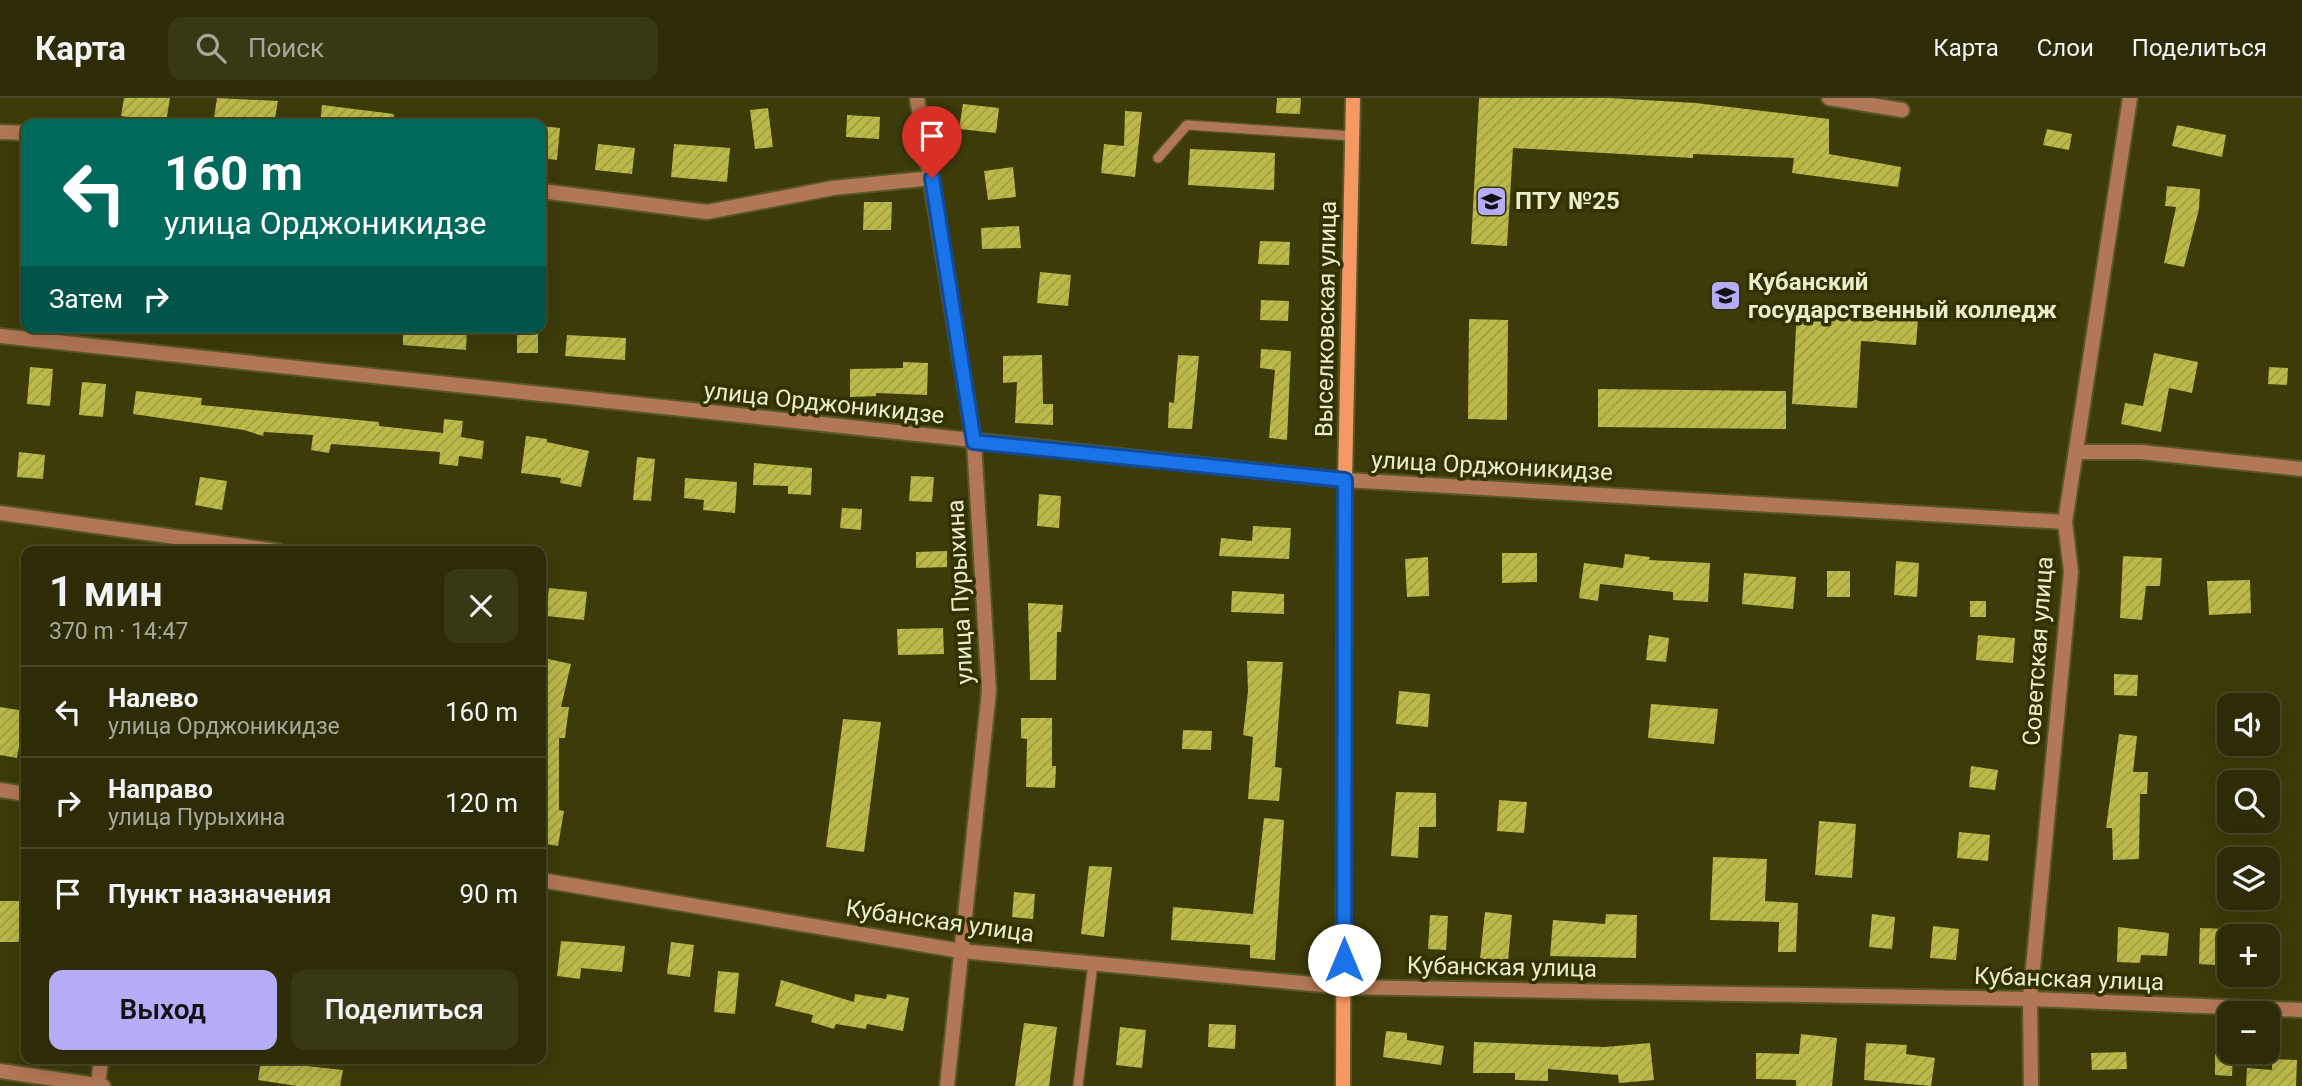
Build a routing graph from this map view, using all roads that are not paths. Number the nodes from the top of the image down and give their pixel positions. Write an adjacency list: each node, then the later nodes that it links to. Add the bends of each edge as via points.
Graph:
1 (917, 98): 10 (street, улица Пурыхина)
2 (1353, 98): 8 (street, Выселковская улица)
3 (1829, 98): 5 (street)
4 (2130, 98): 14 (street, Советская улица)
5 (1902, 110)
6 (0, 132): 7 (street)
7 (21, 133)
8 (1352, 136): 9 (lane, via 1187,125); 16 (street, Выселковская улица)
9 (1158, 158)
10 (932, 178): 11 (street, via 833,188 707,212); 13 (street, улица Пурыхина)
11 (546, 192)
12 (0, 337): 13 (street, улица Орджоникидзе)
13 (974, 442): 16 (street, улица Орджоникидзе); 23 (street, улица Пурыхина, via 989,691)
14 (2076, 452): 15 (street, via 2141,452); 18 (street, Советская улица)
15 (2302, 468)
16 (1345, 480): 18 (street, улица Орджоникидзе); 25 (street, Выселковская улица)
17 (0, 513): 19 (street)
18 (2065, 522): 26 (street, Советская улица, via 2071,572)
19 (241, 546)
20 (0, 790): 21 (street)
21 (21, 793)
22 (546, 881): 23 (street, Кубанская улица)
23 (961, 951): 24 (street, Кубанская улица); 32 (street, улица Пурыхина)
24 (1094, 963): 25 (street, Кубанская улица); 33 (lane)
25 (1344, 987): 26 (street, Кубанская улица); 34 (street, Выселковская улица)
26 (2030, 999): 27 (street, Кубанская улица); 35 (street, Советская улица)
27 (2302, 1010)
28 (100, 1064): 30 (street)
29 (0, 1071): 30 (street)
30 (98, 1085): 31 (street)
31 (103, 1086)
32 (947, 1086)
33 (1077, 1086)
34 (1343, 1086)
35 (2031, 1086)

